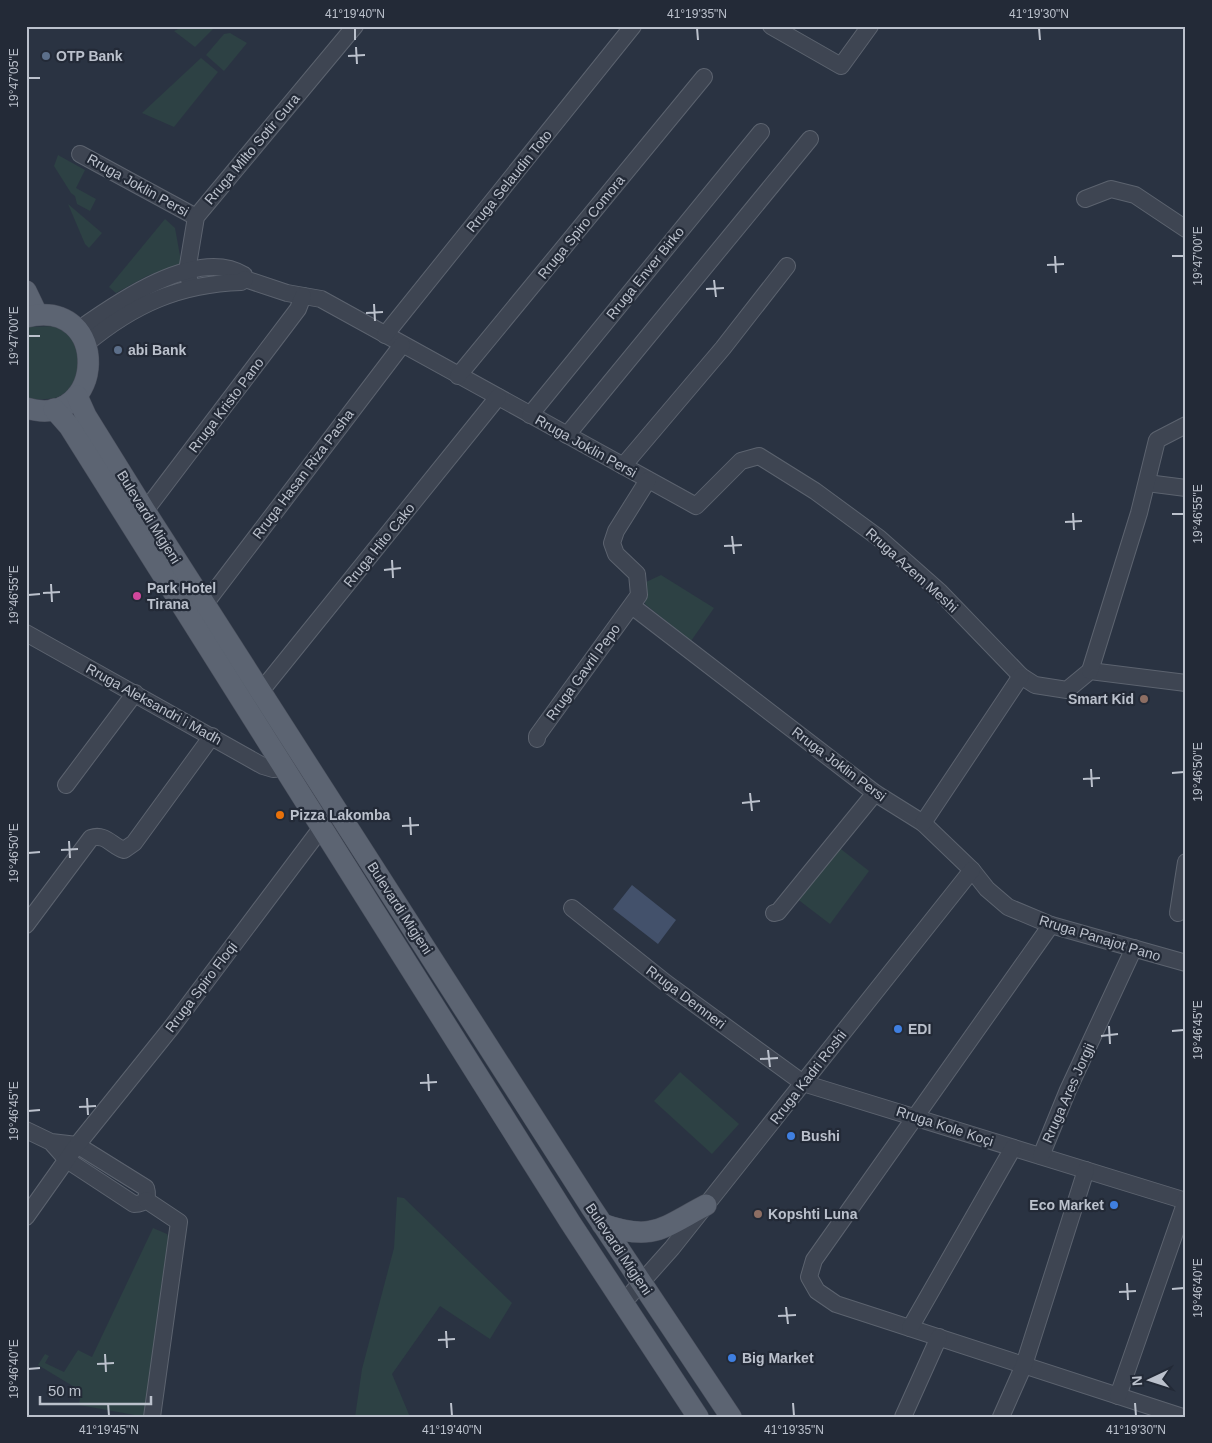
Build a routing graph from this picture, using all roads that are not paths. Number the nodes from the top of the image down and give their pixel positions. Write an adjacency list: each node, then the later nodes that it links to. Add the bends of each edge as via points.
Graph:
1 (355, 26): 10 (street, Rruga Milto Sotir Gura)
2 (633, 26): 17 (street, Rruga Selaudin Toto)
3 (771, 26): 4 (street, via 841,66)
4 (870, 26)
5 (704, 77): 20 (street, Rruga Spiro Comora)
6 (761, 132): 25 (street, Rruga Enver Birko)
7 (810, 139): 27 (street)
8 (80, 154): 10 (street, Rruga Joklin Persi)
9 (1085, 199): 11 (street, via 1111,189 1135,195)
10 (196, 217): 13 (street, Rruga Milto Sotir Gura)
11 (1186, 228)
12 (788, 266): 28 (street)
13 (189, 279): 15 (street, Rruga Joklin Persi, via 212,268 226,269 287,294); 18 (street, Rruga Joklin Persi, via 111,325)
14 (26, 291): 16 (main road)
15 (303, 296): 17 (street, Rruga Joklin Persi, via 322,300); 32 (street, Rruga Kristo Pano, via 292,317)
16 (32, 315): 18 (main road, via 52,315 66,320)
17 (385, 335): 19 (street, Rruga Joklin Persi)
18 (82, 337): 21 (main road, via 90,359 88,374)
19 (402, 345): 20 (street, Rruga Joklin Persi); 33 (street, Rruga Hasan Riza Pasha)
20 (458, 376): 22 (street, Rruga Joklin Persi)
21 (77, 396): 24 (main road); 32 (main road, Bulevardi Migjeni)
22 (498, 398): 25 (street, Rruga Joklin Persi); 39 (street, Rruga Hito Cako)
23 (27, 408): 24 (main road)
24 (54, 409): 43 (main road, Bulevardi Migjeni, via 69,426)
25 (530, 415): 27 (street, Rruga Joklin Persi)
26 (1186, 426): 30 (street, via 1157,440)
27 (567, 435): 28 (street, Rruga Joklin Persi)
28 (624, 466): 29 (street, Rruga Joklin Persi)
29 (648, 480): 34 (street, Rruga Joklin Persi, via 612,543 616,554 637,574 639,594); 37 (street, Rruga Azem Meshi, via 696,506 742,462 759,456 815,491 879,538 940,592)
30 (1147, 484): 31 (street); 36 (street)
31 (1186, 488)
32 (145, 511): 33 (main road, Bulevardi Migjeni)
33 (204, 604): 39 (main road, Bulevardi Migjeni)
34 (632, 606): 42 (street, Rruga Gavril Pepo); 45 (street, Rruga Joklin Persi)
35 (26, 633): 40 (street, Rruga Aleksandri i Madh)
36 (1090, 671): 37 (street, Rruga Azem Meshi, via 1068,690 1035,685); 38 (street)
37 (1021, 676): 46 (street)
38 (1186, 683)
39 (261, 692): 70 (main road, Bulevardi Migjeni)
40 (135, 693): 41 (street, Rruga Aleksandri i Madh); 44 (street)
41 (212, 736): 43 (street, Rruga Aleksandri i Madh, via 263,766); 53 (street, via 134,843 124,850 98,836 92,838)
42 (537, 739)
43 (284, 768): 47 (main road, Bulevardi Migjeni)
44 (66, 785)
45 (875, 793): 46 (street, Rruga Joklin Persi); 51 (street)
46 (923, 823): 49 (street, Rruga Joklin Persi)
47 (322, 827): 61 (street, Rruga Spiro Floqi, via 171,1028); 72 (main road, Bulevardi Migjeni)
48 (1186, 862): 52 (street)
49 (972, 870): 54 (street, Rruga Panajot Pano, via 1008,907); 57 (street, Rruga Kadri Roshi)
50 (572, 908): 57 (street, Rruga Demneri, via 666,983)
51 (774, 913)
52 (1178, 913)
53 (26, 925)
54 (1051, 926): 55 (street, Rruga Panajot Pano); 58 (street)
55 (1134, 948): 56 (street, Rruga Panajot Pano); 63 (street, Rruga Ares Jorgji, via 1064,1098)
56 (1186, 963)
57 (803, 1083): 58 (street, Rruga Kole Koçi); 68 (street, Rruga Kadri Roshi)
58 (916, 1116): 62 (street, Rruga Kole Koçi); 73 (street, via 814,1260 809,1277 817,1290 836,1304)
59 (26, 1130): 60 (street)
60 (51, 1142): 61 (street); 64 (street)
61 (77, 1145): 64 (street, Rruga Spiro Floqi); 66 (street, via 146,1188)
62 (1014, 1148): 63 (street, Rruga Kole Koçi); 73 (street)
63 (1041, 1156): 65 (street, Rruga Kole Koçi)
64 (67, 1160): 66 (street, via 134,1204); 69 (street, Rruga Spiro Floqi)
65 (1086, 1170): 67 (street, Rruga Kole Koçi); 75 (street)
66 (146, 1200): 78 (street, via 179,1222)
67 (1186, 1201): 76 (street)
68 (706, 1205): 70 (main road, via 654,1232 625,1232); 71 (street, Rruga Kadri Roshi)
69 (26, 1217)
70 (602, 1224): 71 (main road, Bulevardi Migjeni)
71 (642, 1283): 72 (street, Rruga Kadri Roshi); 80 (main road, Bulevardi Migjeni)
72 (623, 1303): 79 (main road, Bulevardi Migjeni)
73 (910, 1328): 74 (street)
74 (939, 1337): 75 (street); 81 (street)
75 (1024, 1365): 76 (street); 82 (street)
76 (1118, 1396): 77 (street)
77 (1144, 1411): 83 (street)
78 (152, 1417)
79 (698, 1417)
80 (731, 1417)
81 (903, 1417)
82 (1001, 1417)
83 (1183, 1417)

